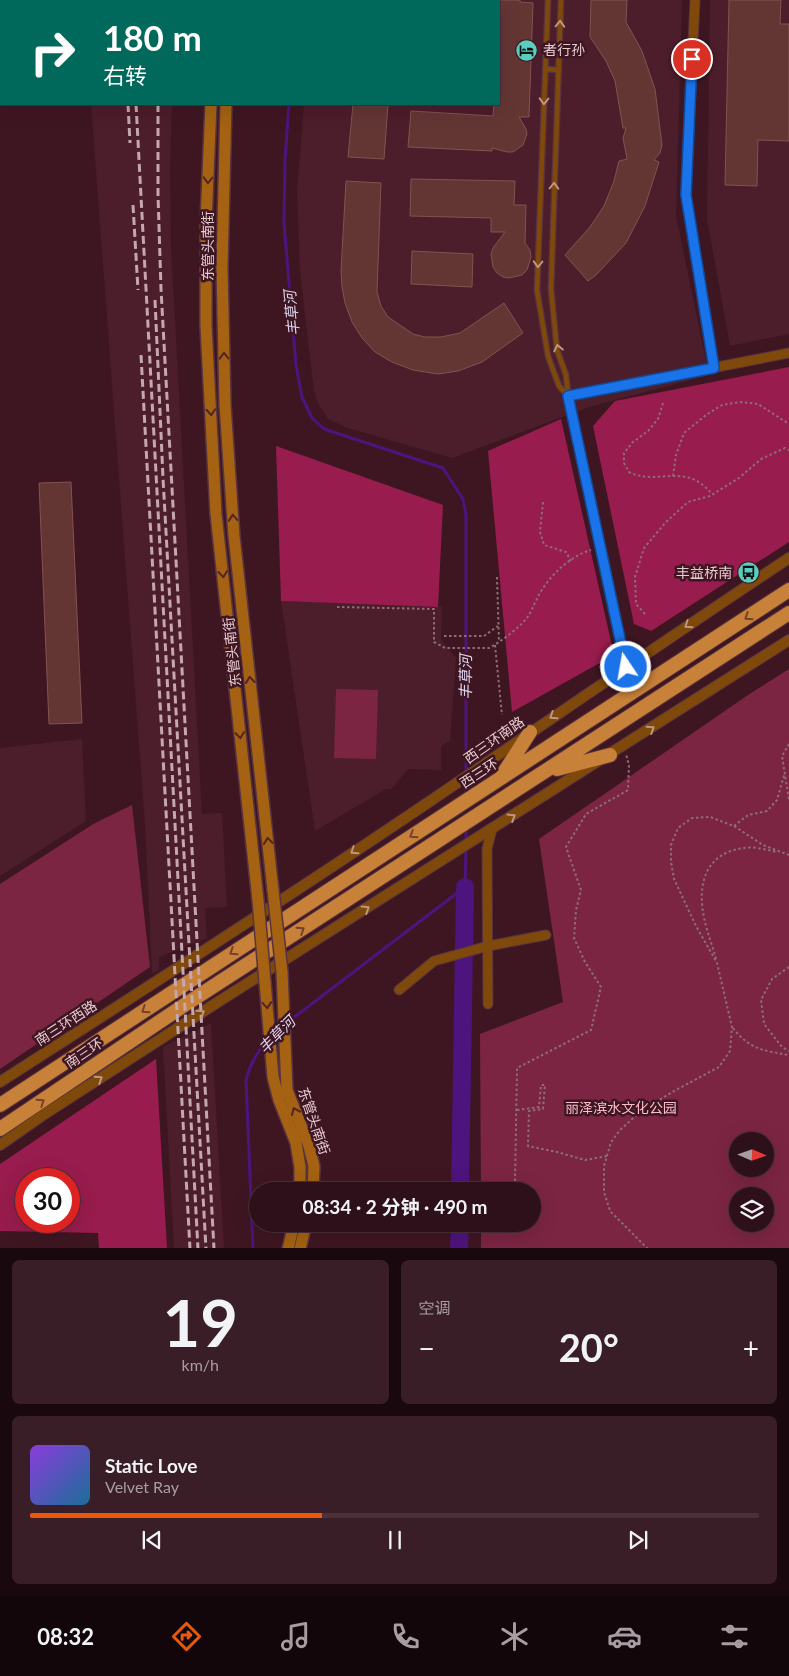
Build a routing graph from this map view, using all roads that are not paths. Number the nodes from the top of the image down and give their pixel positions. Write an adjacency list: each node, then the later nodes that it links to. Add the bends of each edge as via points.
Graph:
1 (548, 0): 4 (lane)
2 (561, 0): 5 (lane, one-way to 2)
3 (695, 0): 9 (street, via 686,195)
4 (545, 69): 5 (lane); 10 (lane, one-way to 10, via 537,290 548,356 559,386)
5 (559, 70): 10 (lane, one-way to 5, via 566,375 557,350 551,289)
6 (211, 105): 31 (main road, 东管头南街, one-way to 31, bridge, via 206,326 216,504 258,900 273,1077 296,1144)
7 (226, 105): 32 (main road, 东管头南街, one-way to 7, bridge, via 314,1166 309,1146 287,1090 282,972 234,536 225,405 222,267)
8 (789, 353): 9 (street)
9 (714, 368): 10 (street)
10 (568, 396): 15 (street)
11 (789, 558): 15 (street, 西三环南路, one-way to 15)
12 (789, 590): 19 (highway, 西三环, one-way to 19)
13 (789, 613): 18 (highway)
14 (789, 640): 17 (street, one-way to 14)
15 (626, 667): 16 (street, 西三环南路, one-way to 16)
16 (530, 732): 19 (highway); 22 (street, 西三环南路, one-way to 22)
17 (610, 755): 18 (highway); 20 (street, one-way to 17)
18 (544, 773): 29 (highway, 南三环, one-way to 18, via 186,1004)
19 (500, 779): 24 (highway, 西三环, one-way to 24)
20 (492, 829): 23 (street, via 487,850); 30 (street, one-way to 20, via 221,1000)
21 (546, 935): 23 (street)
22 (214, 944): 27 (street, 南三环西路)
23 (488, 946): 25 (street, via 434,961); 26 (street)
24 (186, 983): 28 (highway, 南三环, one-way to 28)
25 (399, 990)
26 (488, 1004)
27 (0, 1082)
28 (0, 1105)
29 (0, 1129)
30 (0, 1145)
31 (300, 1182)
32 (313, 1182)
33 (292, 1232): 35 (main road)
34 (304, 1232): 36 (main road)
35 (288, 1248)
36 (300, 1248)

